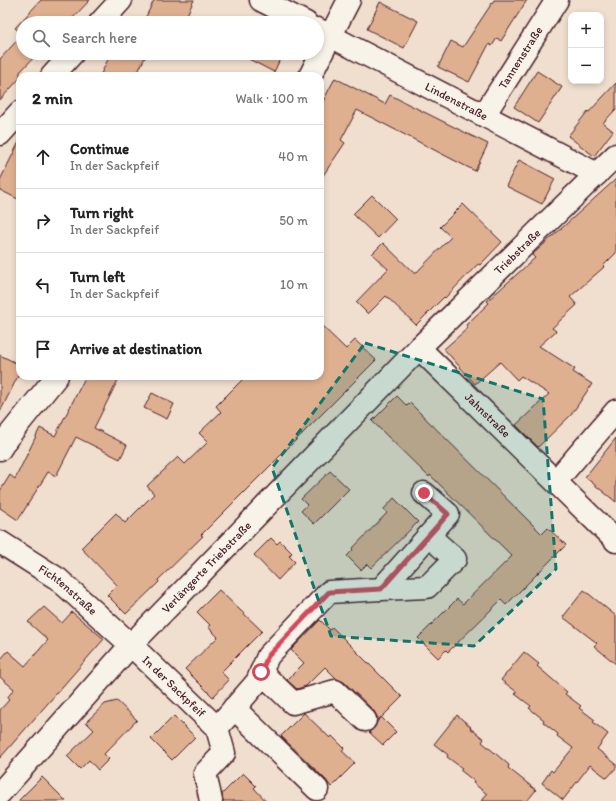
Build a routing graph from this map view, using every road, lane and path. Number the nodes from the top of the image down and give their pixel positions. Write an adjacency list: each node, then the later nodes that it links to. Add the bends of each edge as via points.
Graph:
1 (121, 0): 5 (street)
2 (261, 0): 6 (street)
3 (349, 0): 7 (street)
4 (557, 0): 12 (street, Tannenstraße)
5 (106, 16)
6 (292, 16)
7 (324, 32): 12 (street, Lindenstraße)
8 (67, 60): 10 (street)
9 (315, 60): 11 (street)
10 (56, 72)
11 (311, 72)
12 (484, 115): 14 (street, Lindenstraße)
13 (616, 155): 14 (street, Triebstraße)
14 (597, 174): 15 (street, Triebstraße)
15 (419, 348): 19 (street, Jahnstraße); 25 (street, Verlängerte Triebstraße)
16 (55, 380): 18 (street)
17 (616, 411): 19 (street)
18 (0, 449)
19 (556, 481): 22 (street, Jahnstraße)
20 (424, 493): 21 (street, via 448,514)
21 (429, 536): 24 (street); 24 (street, via 455,559 427,587)
22 (616, 541)
23 (0, 542): 25 (street, Fichtenstraße, via 58,579)
24 (381, 589): 26 (street, via 329,592 268,656)
25 (131, 645): 29 (street, In der Sackpfeif); 31 (street, Verlängerte Triebstraße)
26 (261, 672): 27 (street, via 257,682); 28 (street, via 293,703 335,691)
27 (234, 708): 29 (street); 30 (street)
28 (365, 720)
29 (217, 728): 32 (street, via 224,753 205,773)
30 (318, 789)
31 (0, 793)
32 (211, 801)

